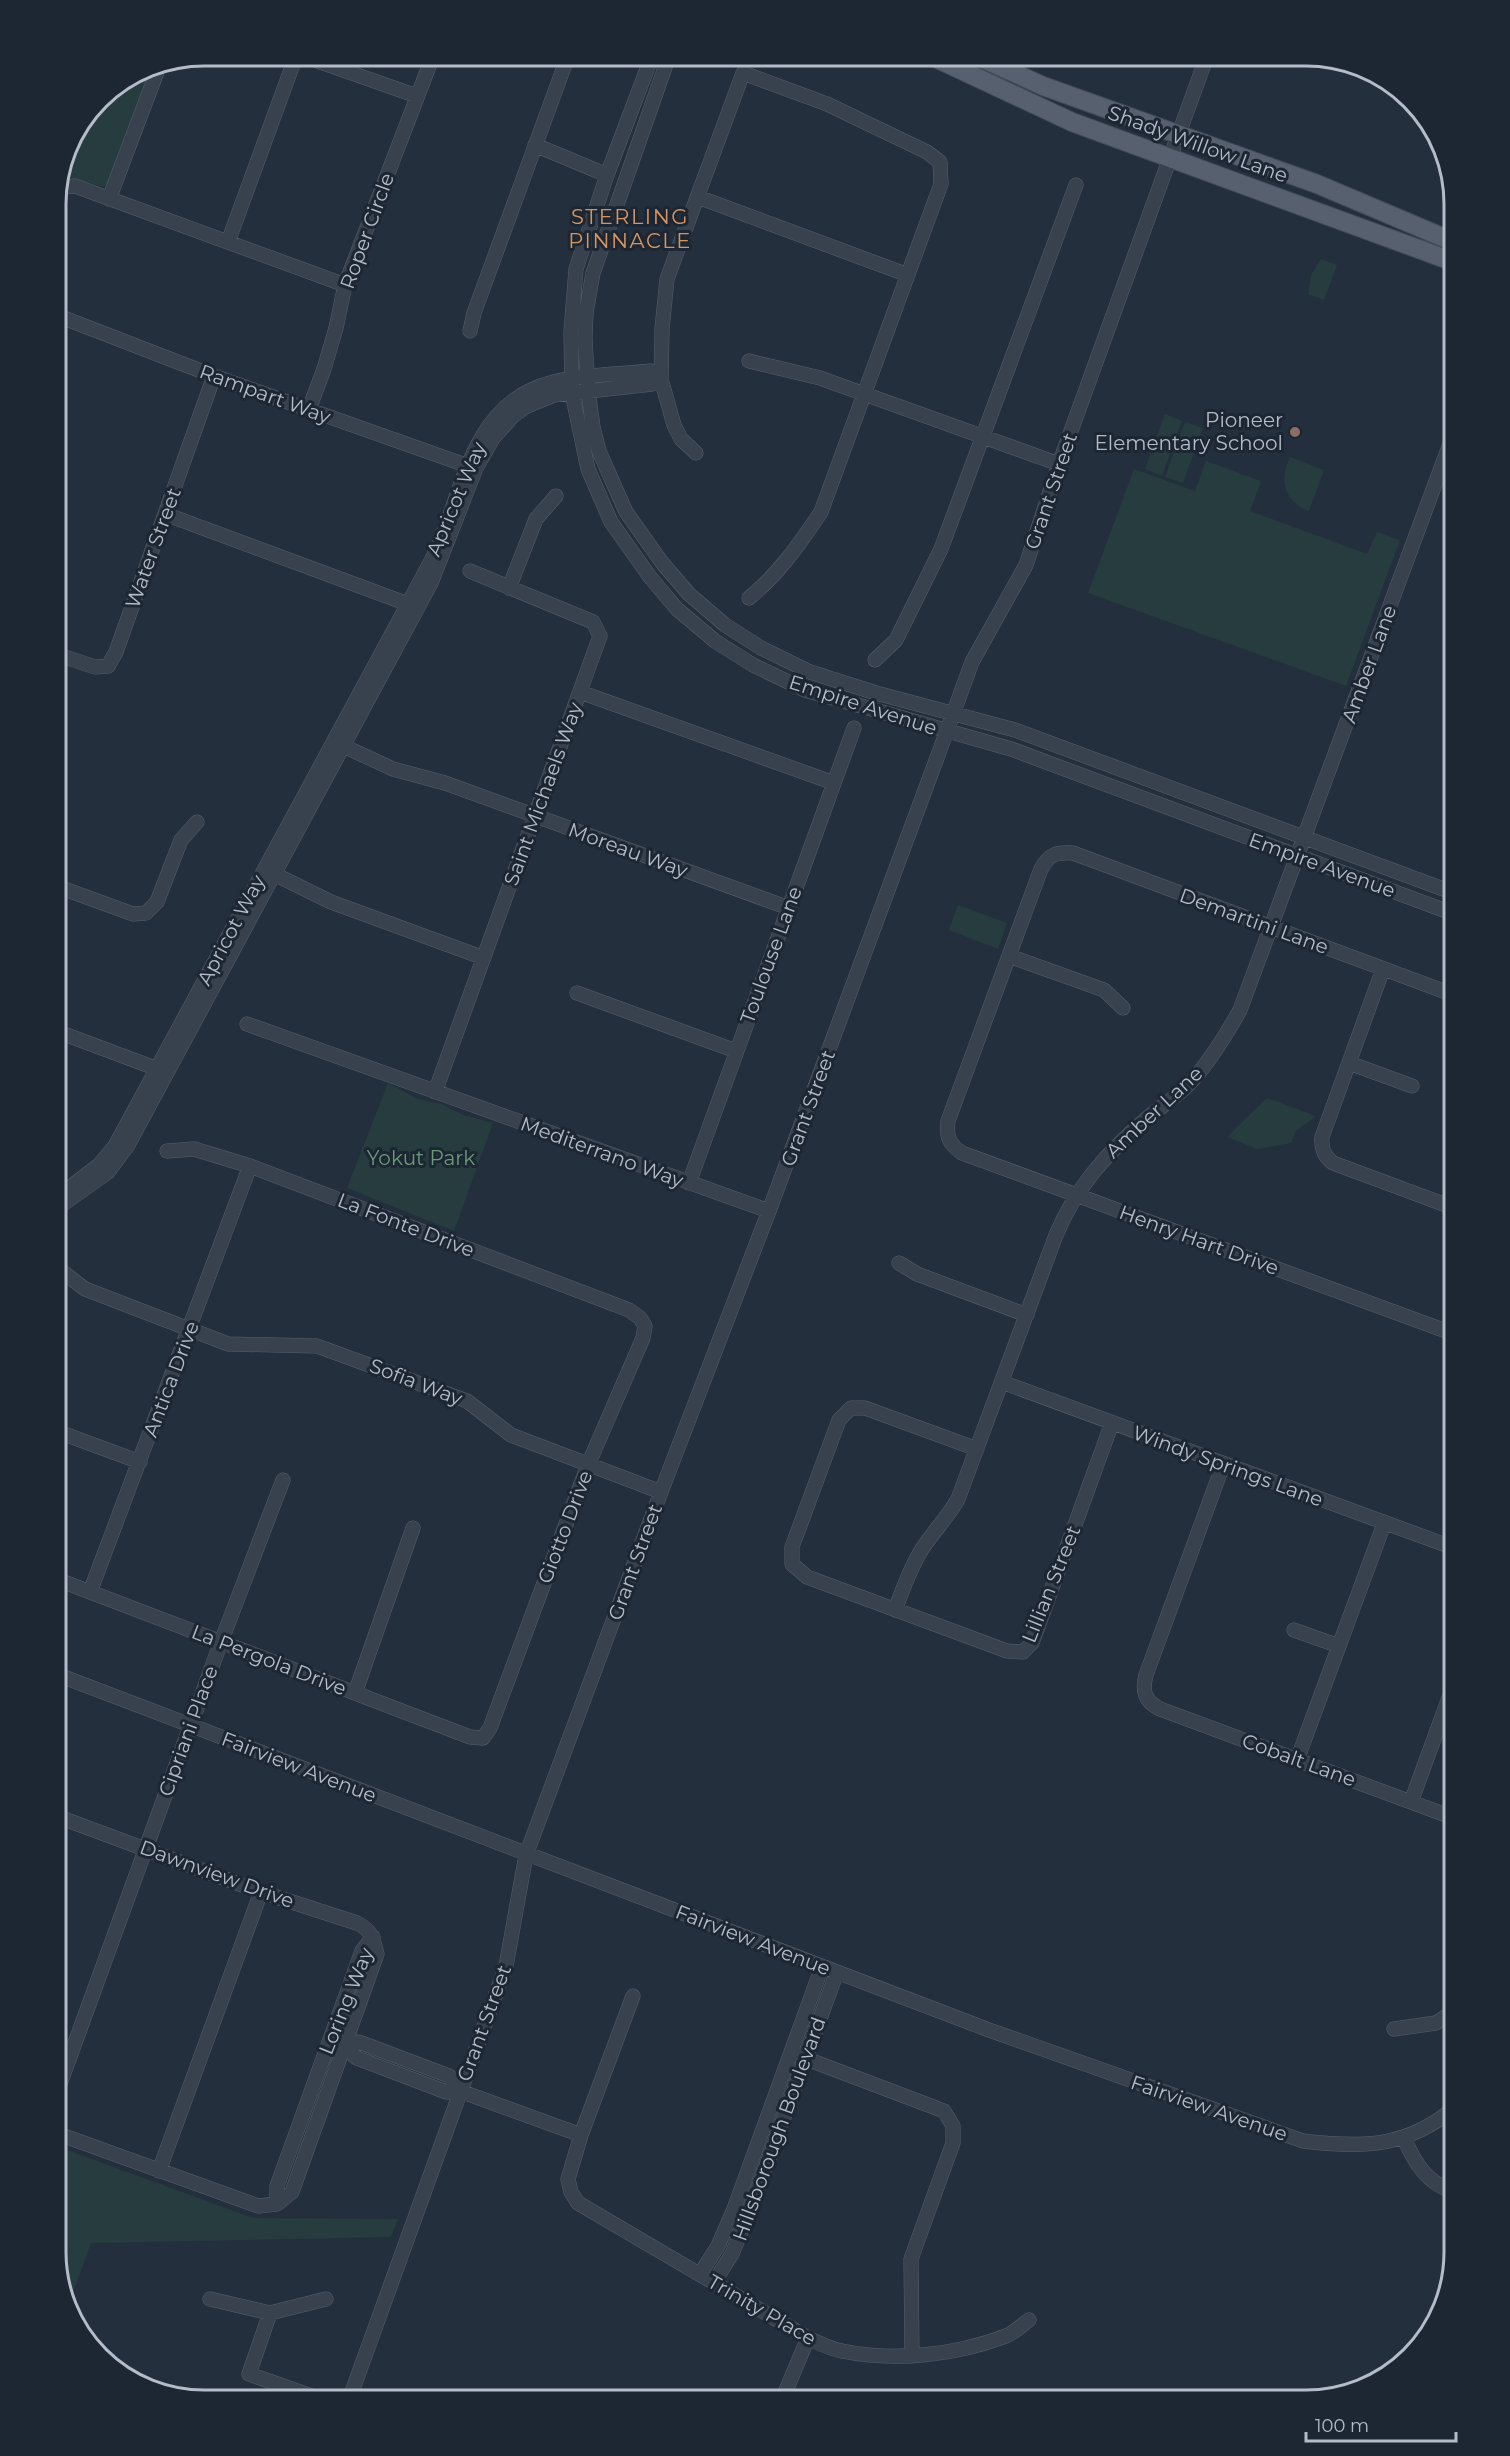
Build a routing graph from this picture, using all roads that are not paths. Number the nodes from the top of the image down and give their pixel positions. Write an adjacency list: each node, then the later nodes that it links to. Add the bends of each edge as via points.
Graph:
1 (292, 66): 21 (street)
2 (332, 66): 11 (street)
3 (429, 66): 11 (street, Roper Circle)
4 (564, 66): 13 (street)
5 (648, 66): 15 (street, Empire Avenue)
6 (665, 66): 30 (street, Empire Avenue, via 592,273 585,339)
7 (952, 66): 14 (main road, Shady Willow Lane, via 1072,122)
8 (999, 66): 12 (main road, Shady Willow Lane)
9 (1204, 66): 12 (street)
10 (156, 75): 19 (street)
11 (417, 96): 24 (street, Roper Circle)
12 (1180, 136): 14 (street, Grant Street); 20 (main road, Shady Willow Lane, via 1348,196)
13 (536, 145): 15 (street); 26 (street)
14 (1172, 159): 22 (main road, Shady Willow Lane); 37 (street, Grant Street)
15 (607, 175): 31 (street, Empire Avenue, via 576,269)
16 (1076, 185): 34 (street)
17 (67, 188): 19 (street, via 75,186)
18 (698, 197): 23 (street); 23 (street, via 743,73 827,104 940,162 942,184); 29 (street, via 667,279)
19 (109, 199): 21 (street)
20 (1444, 237)
21 (228, 242): 24 (street)
22 (1444, 258)
23 (908, 276): 32 (street)
24 (345, 285): 33 (street, Roper Circle, via 333,338)
25 (66, 319): 28 (street, Rampart Way)
26 (470, 331)
27 (749, 361): 32 (street, via 820,378)
28 (214, 376): 33 (street, Rampart Way); 40 (street, Water Street)
29 (661, 379): 30 (street, Apricot Way, via 652,384); 35 (street, via 674,425 681,439)
30 (588, 385): 31 (street, Apricot Way); 48 (street, Empire Avenue, via 599,451 626,512 689,594 724,625 810,672)
31 (572, 386): 38 (street, Apricot Way, via 533,388 508,405 483,434); 50 (street, Empire Avenue, via 588,469 611,522 677,609 753,666 805,690)
32 (864, 394): 34 (street); 43 (street, via 821,512 799,544)
33 (309, 409): 38 (street, Rampart Way)
34 (984, 436): 37 (street); 46 (street, via 941,549 896,640)
35 (696, 453)
36 (1444, 463): 55 (street, Amber Lane)
37 (1059, 464): 48 (street, Grant Street, via 1026,565 972,662)
38 (472, 467): 44 (street, Apricot Way)
39 (556, 496): 42 (street, via 536,519)
40 (165, 514): 44 (street); 45 (street, Water Street, via 108,666 95,667)
41 (470, 571): 42 (street, Saint Michaels Way)
42 (509, 588): 47 (street, Saint Michaels Way, via 593,622 600,636)
43 (749, 598)
44 (413, 605): 51 (street, Apricot Way)
45 (66, 657)
46 (875, 660)
47 (580, 692): 52 (street); 53 (street, Saint Michaels Way)
48 (953, 714): 50 (street, Grant Street); 55 (street, Empire Avenue, via 1015,730)
49 (854, 728): 52 (street, Toulouse Lane)
50 (947, 732): 56 (street, Empire Avenue, via 1011,749); 83 (street, Grant Street)
51 (339, 744): 53 (street, Moreau Way, via 393,769 445,783); 57 (street, Apricot Way)
52 (834, 783): 60 (street, Toulouse Lane)
53 (535, 816): 60 (street, Moreau Way); 64 (street, Saint Michaels Way)
54 (197, 822): 59 (street, via 181,840 157,902 146,913 133,914)
55 (1304, 838): 56 (street, Amber Lane); 58 (street, Empire Avenue)
56 (1298, 856): 61 (street, Empire Avenue); 62 (street, Amber Lane)
57 (269, 871): 64 (street, via 331,902); 73 (street, Apricot Way)
58 (1444, 889)
59 (66, 890)
60 (789, 908): 71 (street, Toulouse Lane)
61 (1444, 910)
62 (1272, 927): 63 (street, Demartini Lane, via 1073,853 1061,852 1053,854 1041,869); 65 (street, Demartini Lane); 80 (street, Amber Lane, via 1240,1010 1221,1043 1190,1082 1103,1159)
63 (1010, 956): 68 (street, via 1104,990); 80 (street, Henry Hart Drive, via 948,1121 948,1139 962,1153)
64 (484, 958): 75 (street, Saint Michaels Way)
65 (1383, 969): 66 (street, Demartini Lane); 72 (street)
66 (1444, 991)
67 (577, 993): 71 (street)
68 (1123, 1008)
69 (247, 1024): 75 (street, Mediterrano Way)
70 (66, 1035): 73 (street)
71 (736, 1051): 78 (street, Toulouse Lane)
72 (1349, 1063): 74 (street); 82 (street, via 1322,1137 1321,1148 1326,1158)
73 (161, 1070): 79 (street, Apricot Way, via 115,1146 99,1166); 81 (street, Apricot Way, via 119,1159 108,1172)
74 (1412, 1086)
75 (435, 1092): 78 (street, Mediterrano Way)
76 (167, 1151): 77 (street, La Fonte Drive, via 194,1149)
77 (250, 1166): 87 (street, La Fonte Drive, via 630,1310); 88 (street, Antica Drive)
78 (688, 1183): 83 (street, Mediterrano Way)
79 (66, 1191)
80 (1076, 1195): 86 (street, Amber Lane, via 1062,1221); 89 (street, Henry Hart Drive)
81 (66, 1202)
82 (1444, 1204)
83 (770, 1211): 98 (street, Grant Street)
84 (899, 1263): 86 (street, via 917,1274)
85 (66, 1274): 88 (street, Sofia Way, via 85,1289)
86 (1027, 1315): 90 (street, Amber Lane)
87 (640, 1318): 95 (street, Giotto Drive, via 645,1326 643,1338)
88 (190, 1330): 94 (street, Antica Drive); 95 (street, Sofia Way, via 228,1344 317,1346 467,1401 512,1435)
89 (1444, 1330)
90 (1002, 1382): 91 (street, Windy Springs Lane); 93 (street, Amber Lane)
91 (1112, 1423): 96 (street, Windy Springs Lane); 104 (street, Lillian Street, via 1032,1643 1023,1652 1007,1651)
92 (66, 1435): 94 (street)
93 (977, 1449): 104 (street, Amber Lane, via 958,1499 910,1570); 104 (street, via 865,1408 850,1408 839,1420 792,1547 792,1564 807,1578)
94 (140, 1462): 103 (street, Antica Drive)
95 (588, 1465): 98 (street, Sofia Way); 112 (street, Giotto Drive)
96 (1223, 1465): 99 (street, Windy Springs Lane); 113 (street, Cobalt Lane, via 1143,1688 1152,1705)
97 (283, 1480): 106 (street, Cipriani Place)
98 (661, 1492): 118 (street, Grant Street)
99 (1384, 1524): 101 (street, Windy Springs Lane); 107 (street)
100 (413, 1528): 109 (street)
101 (1444, 1544)
102 (66, 1583): 103 (street, La Pergola Drive)
103 (90, 1592): 106 (street, La Pergola Drive)
104 (895, 1610)
105 (1294, 1630): 107 (street)
106 (220, 1642): 109 (street, La Pergola Drive); 111 (street, Cipriani Place)
107 (1338, 1646): 113 (street)
108 (66, 1678): 111 (street, Fairview Avenue)
109 (355, 1693): 112 (street, La Pergola Drive, via 470,1737)
110 (1444, 1714): 114 (street)
111 (190, 1726): 117 (street, Cipriani Place); 118 (street, Fairview Avenue)
112 (483, 1738)
113 (1297, 1760): 114 (street, Cobalt Lane)
114 (1411, 1802): 115 (street, Cobalt Lane)
115 (1444, 1814)
116 (66, 1820): 117 (street, Dawnview Drive)
117 (144, 1848): 119 (street, Dawnview Drive); 130 (street, Cipriani Place)
118 (526, 1855): 121 (street, Fairview Avenue); 131 (street, Grant Street, via 506,1966)
119 (261, 1892): 120 (street, Dawnview Drive, via 357,1923 369,1929); 136 (street)
120 (373, 1937): 126 (street, Loring Way, via 362,1952); 127 (street, Loring Way, via 377,1954)
121 (822, 1966): 122 (street, Fairview Avenue); 128 (street, Hillsborough Boulevard)
122 (837, 1972): 129 (street, Hillsborough Boulevard); 135 (street, Fairview Avenue, via 1303,2141 1370,2146)
123 (633, 1996): 133 (street, Trinity Place)
124 (1444, 2018): 125 (street, via 1436,2023)
125 (1394, 2029)
126 (328, 2042): 127 (street); 138 (street, Loring Way, via 278,2186)
127 (343, 2047): 131 (street, via 359,2042 449,2076); 138 (street, Loring Way, via 292,2192)
128 (791, 2053): 129 (street); 139 (street, Hillsborough Boulevard, via 734,2209 718,2247)
129 (806, 2058): 140 (street, Hillsborough Boulevard, via 749,2213 732,2254); 146 (street, via 944,2111 953,2126 953,2143 911,2259)
130 (66, 2067)
131 (460, 2091): 133 (street); 148 (street, Grant Street)
132 (1444, 2117): 135 (street, Fairview Avenue)
133 (581, 2135): 139 (street, Trinity Place, via 568,2179 578,2203)
134 (66, 2137): 136 (street)
135 (1404, 2138): 137 (street, via 1428,2179)
136 (159, 2171): 138 (street, via 258,2205)
137 (1444, 2188)
138 (277, 2204)
139 (700, 2274): 140 (street, Trinity Place)
140 (714, 2282): 145 (street, Trinity Place)
141 (210, 2299): 143 (street)
142 (326, 2300): 143 (street)
143 (270, 2313): 147 (street, via 249,2374)
144 (1029, 2319): 146 (street, Trinity Place, via 1009,2335 956,2350)
145 (807, 2338): 146 (street, Trinity Place, via 840,2351); 149 (street)
146 (912, 2355)
147 (295, 2390)
148 (354, 2390)
149 (786, 2390)

